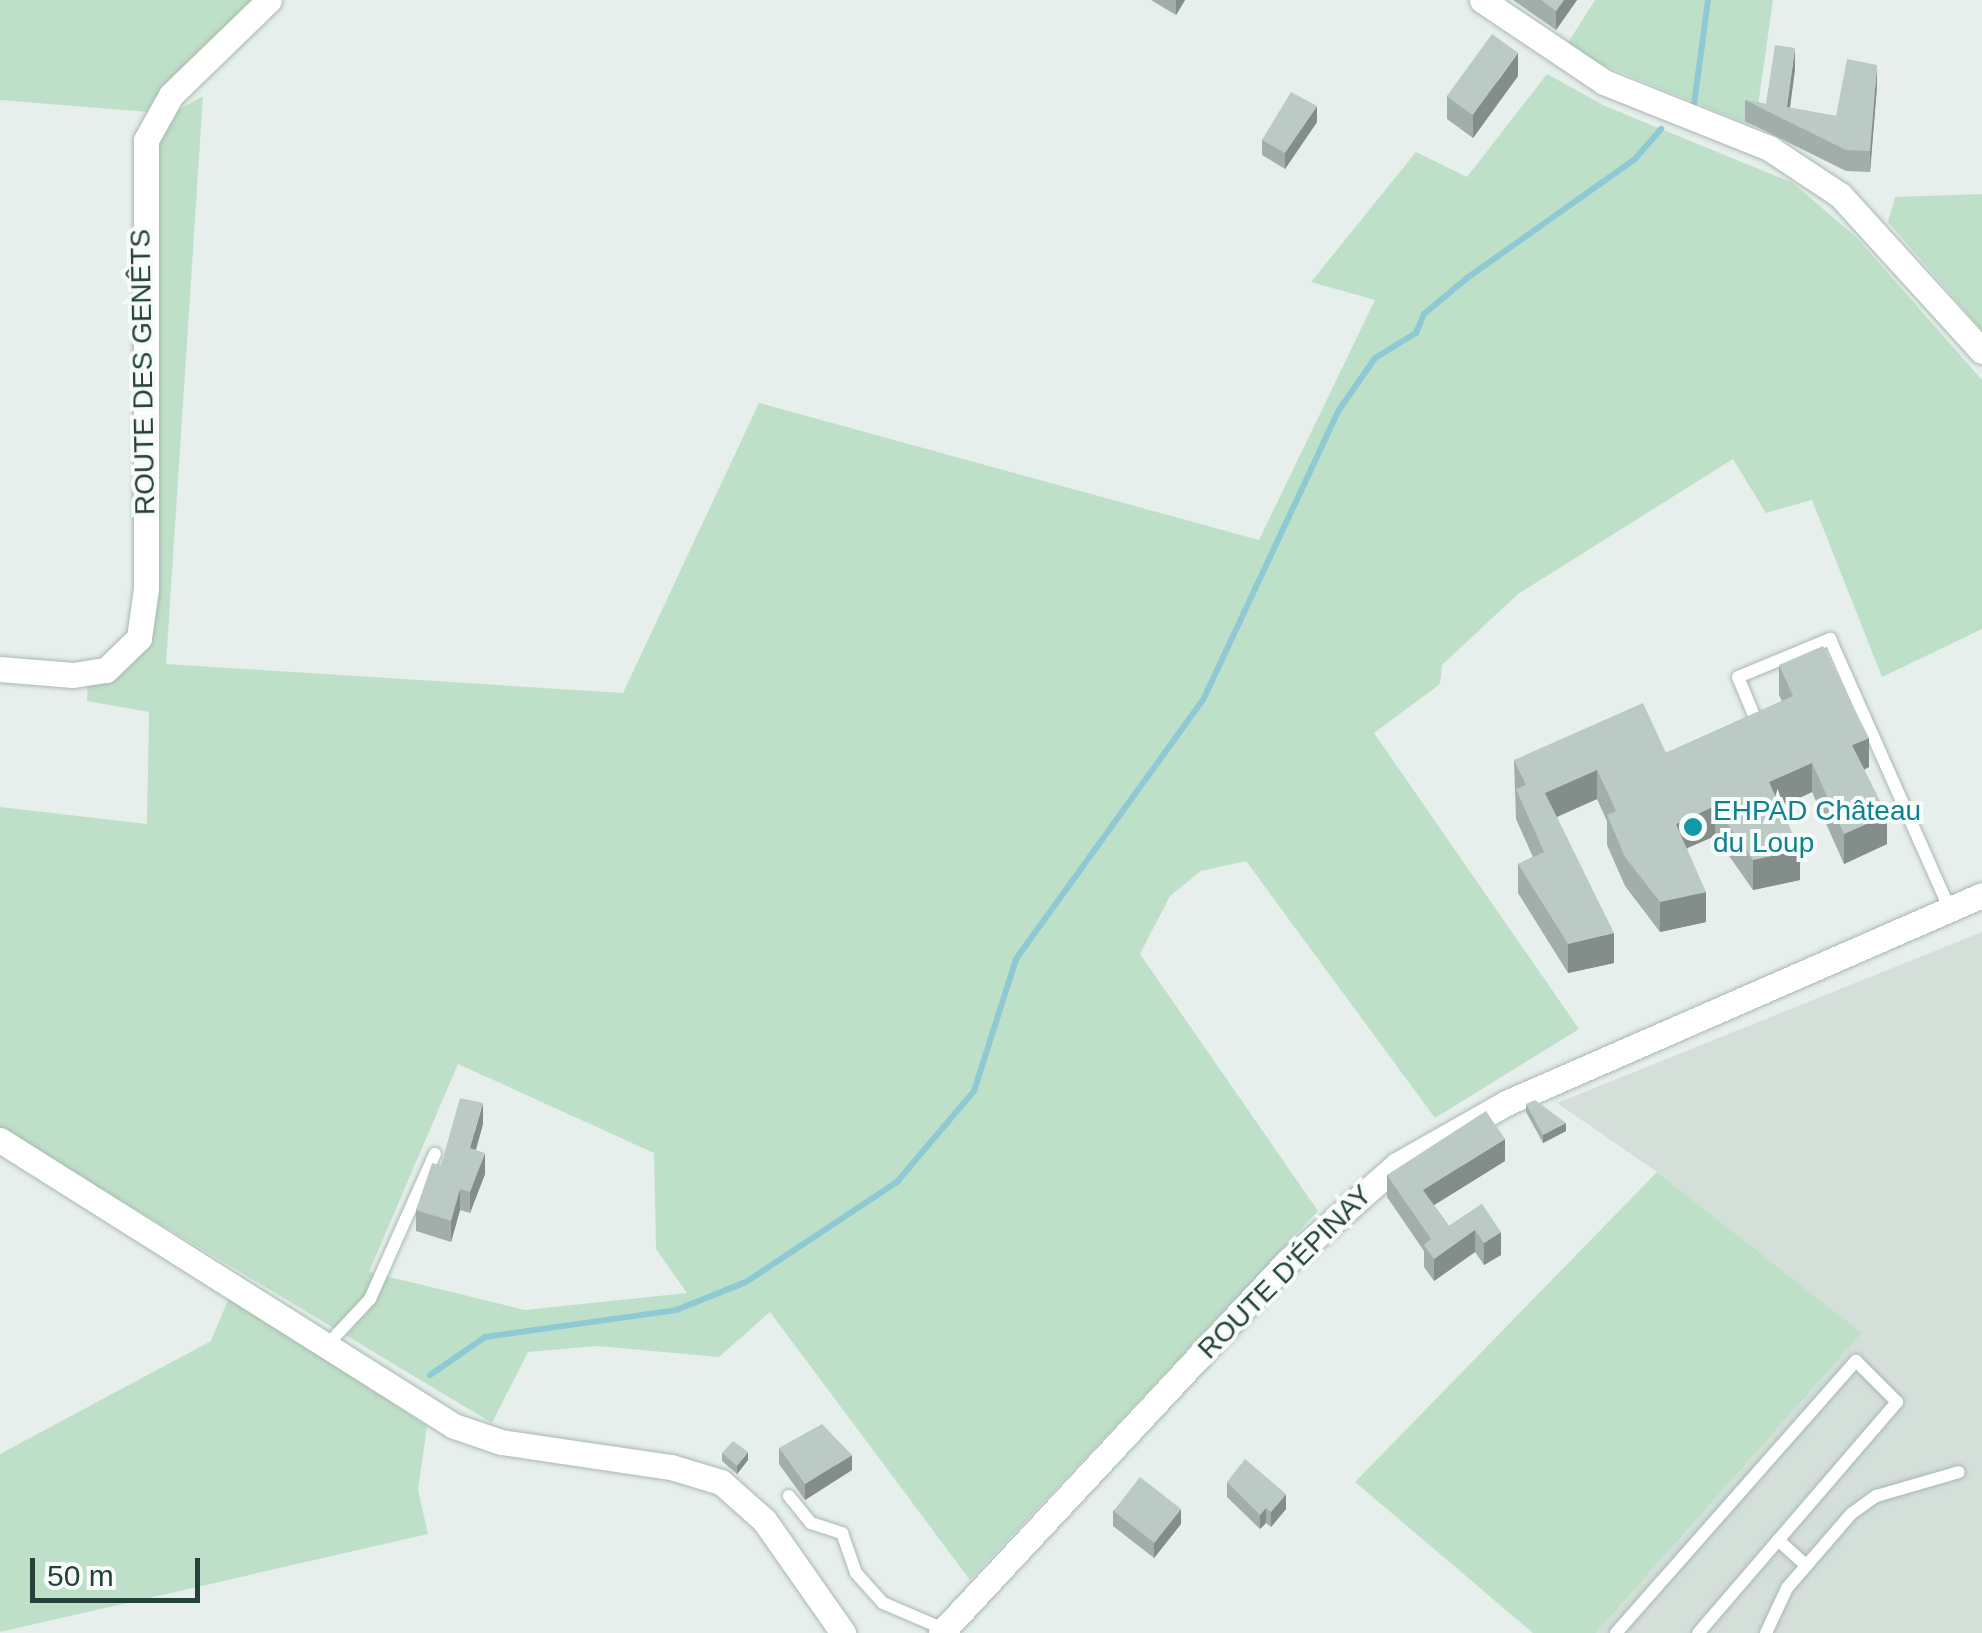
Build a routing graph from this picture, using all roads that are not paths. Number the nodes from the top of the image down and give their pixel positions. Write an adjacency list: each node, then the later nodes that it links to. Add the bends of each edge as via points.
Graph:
1 (269, 0): 4 (street, ROUTE DES GENÊTS, via 171,95 146,140 146,590 139,638 106,670 72,676)
2 (1482, 0): 3 (street, via 1604,82 1769,148 1840,194)
3 (1982, 352)
4 (0, 668)
5 (1755, 718): 7 (lane, via 1738,677 1830,639)
6 (1982, 895): 7 (street, ROUTE D'ÉPINAY)
7 (1949, 908): 15 (street, ROUTE D'ÉPINAY, via 1521,1096 1397,1165 1288,1261)
8 (0, 1140): 10 (street)
9 (435, 1154): 10 (lane, via 370,1299)
10 (327, 1345): 16 (street, via 421,1408 478,1435 671,1467 721,1482 764,1520)
11 (1960, 1472): 14 (lane, via 1876,1496 1850,1514)
12 (789, 1496): 15 (lane, via 811,1523 842,1532 856,1574 883,1603)
13 (1778, 1540): 14 (lane); 17 (lane, via 1897,1402 1856,1361); 18 (lane)
14 (1806, 1565): 19 (lane, via 1772,1611)
15 (942, 1631)
16 (844, 1633)
17 (1616, 1633)
18 (1698, 1633)
19 (1766, 1633)

